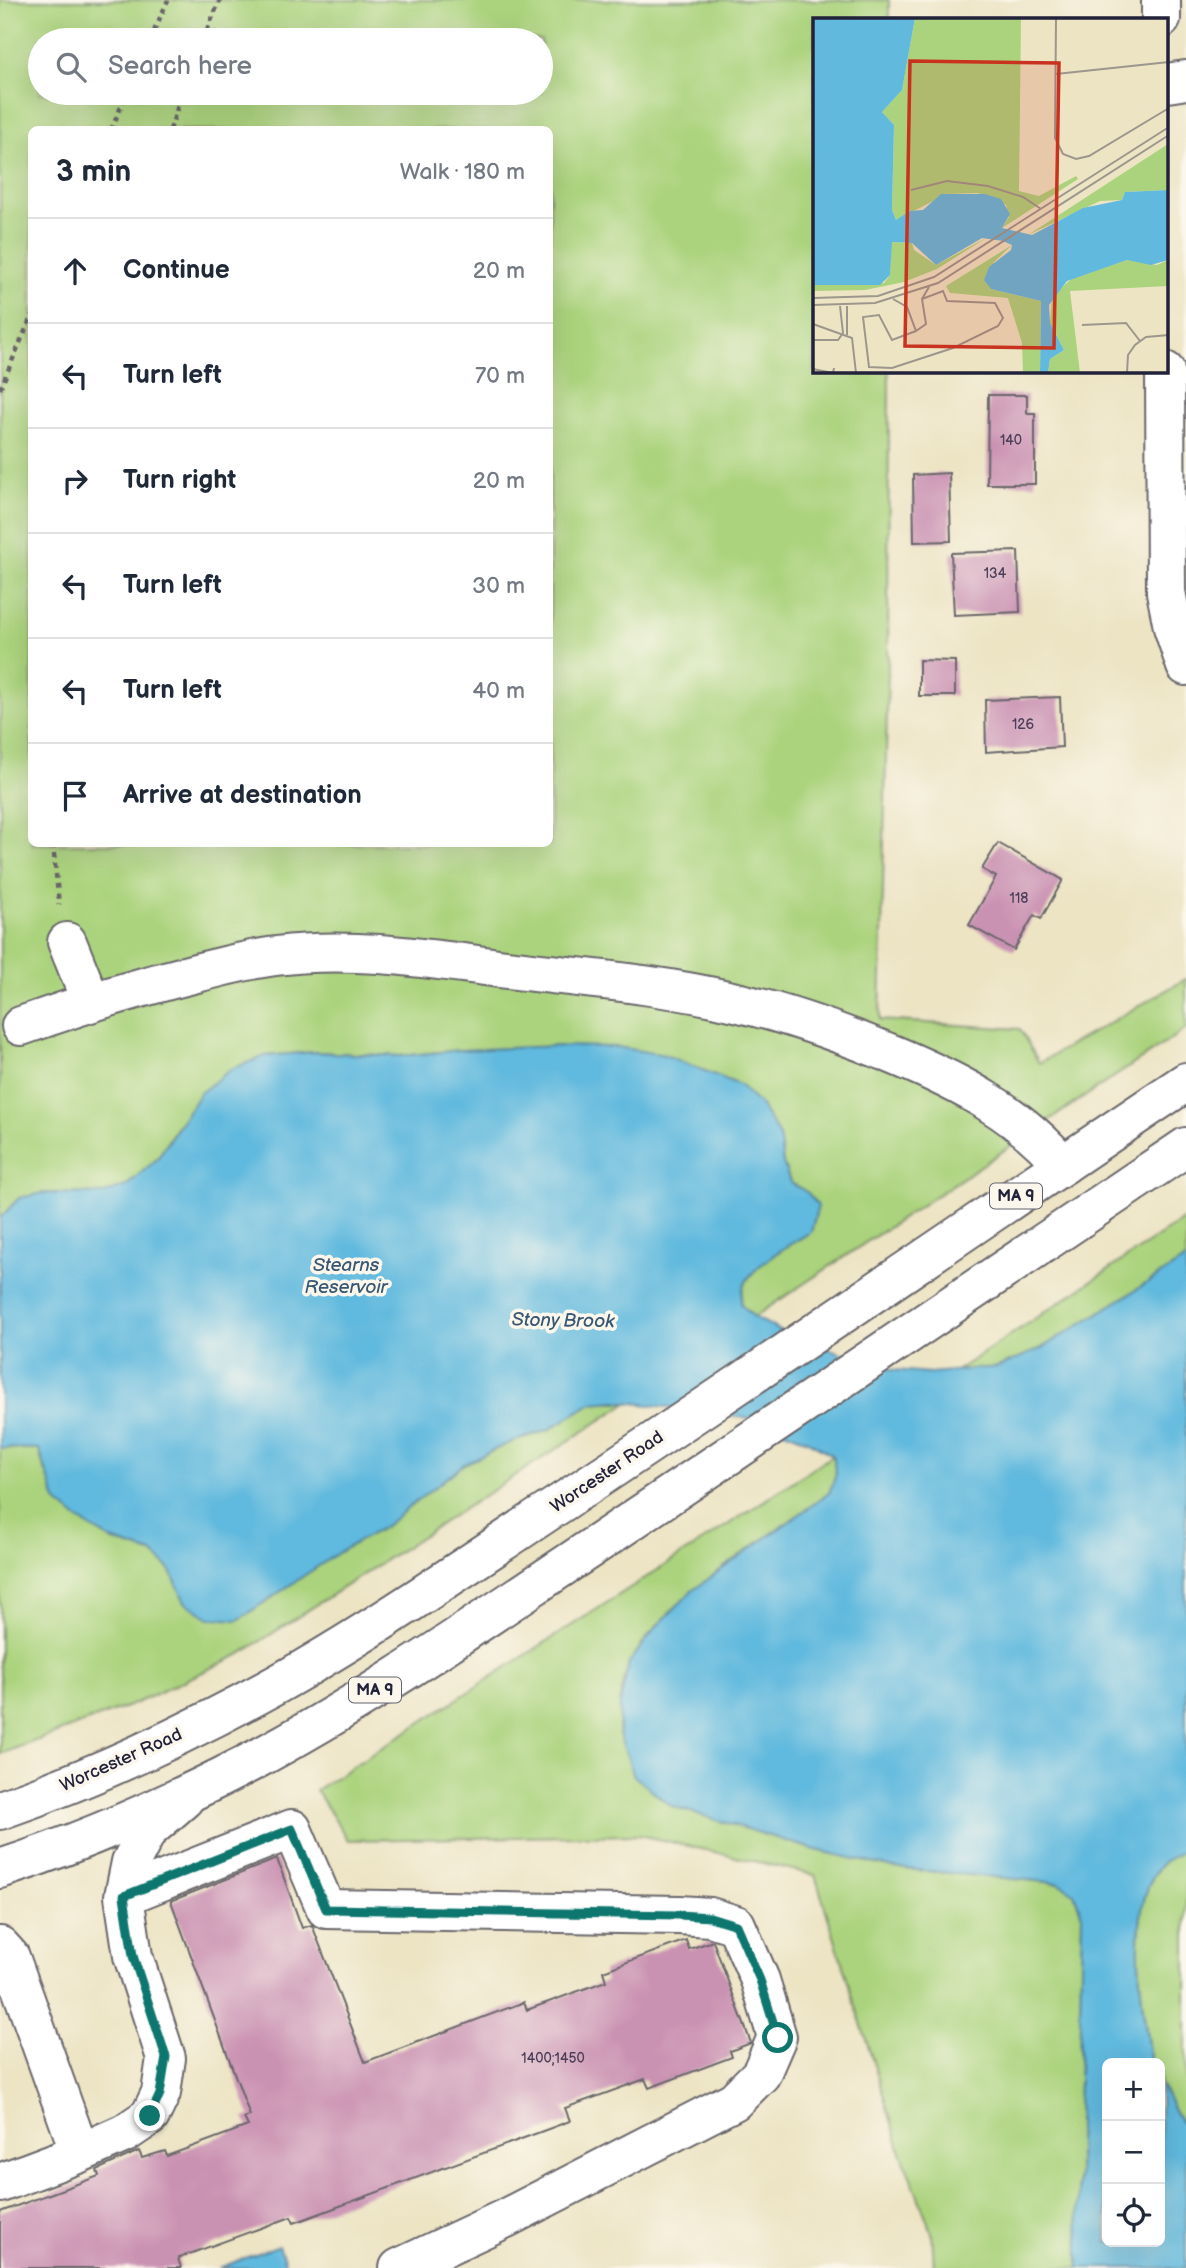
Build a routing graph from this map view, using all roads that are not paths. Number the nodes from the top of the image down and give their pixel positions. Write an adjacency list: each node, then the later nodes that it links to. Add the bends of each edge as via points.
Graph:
1 (1161, 0): 2 (main road)
2 (1161, 18)
3 (1186, 80): 4 (main road)
4 (1168, 83)
5 (1164, 373): 6 (main road, via 1166,592)
6 (1186, 666)
7 (67, 942): 8 (main road)
8 (91, 1002): 9 (main road); 12 (main road, via 274,956 349,952 684,992 795,1019 918,1065 992,1103 1043,1141)
9 (21, 1026)
10 (1186, 1082): 12 (main road, Worcester Road / MA 9)
11 (1186, 1147): 13 (main road, MA 9, via 386,1683 253,1761)
12 (1063, 1165): 14 (main road, Worcester Road / MA 9, via 631,1456 276,1684 155,1747)
13 (195, 1789): 15 (main road, MA 9, via 82,1840); 16 (main road, via 147,1831 131,1862)
14 (0, 1810)
15 (0, 1869)
16 (124, 1896): 18 (main road, via 133,1956 166,2057 164,2076 150,2116); 20 (main road, via 292,1829 326,1909 710,1917 736,1925 778,2038 761,2074 734,2101)
17 (0, 1946): 18 (main road, via 10,1957)
18 (80, 2153): 19 (main road)
19 (0, 2183)
20 (399, 2268)

